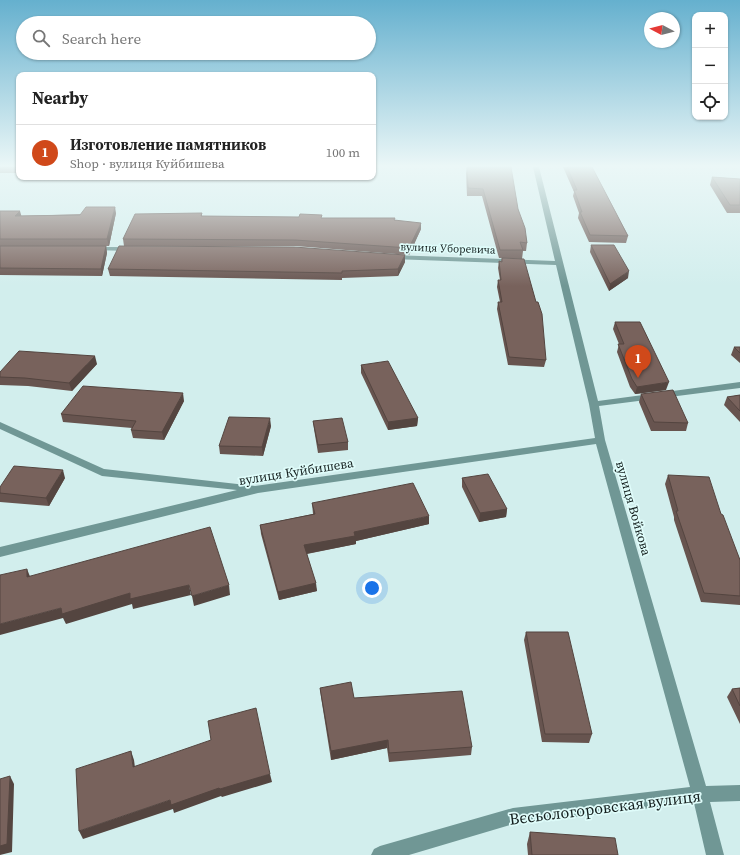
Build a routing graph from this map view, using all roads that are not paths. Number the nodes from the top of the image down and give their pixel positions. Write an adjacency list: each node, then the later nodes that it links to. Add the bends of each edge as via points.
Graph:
1 (546, 207): 5 (street, вулиця Войкова)
2 (88, 249): 3 (street)
3 (136, 249)
4 (386, 256): 5 (street, вулиця Уборевича, via 432,260)
5 (560, 263): 7 (street, вулиця Войкова)
6 (740, 385): 7 (street)
7 (594, 404): 9 (street, вулиця Войкова)
8 (0, 425): 10 (street, via 102,472)
9 (600, 440): 10 (street, вулиця Куйбишева); 13 (street, вулиця Войкова)
10 (258, 489): 11 (street, вулиця Куйбишева)
11 (0, 552)
12 (740, 793): 13 (street, Вєсьологоровская вулиця)
13 (700, 794): 14 (street, Вєсьологоровская вулиця, via 514,816); 15 (street, вулиця Войкова)
14 (380, 855)
15 (715, 855)

